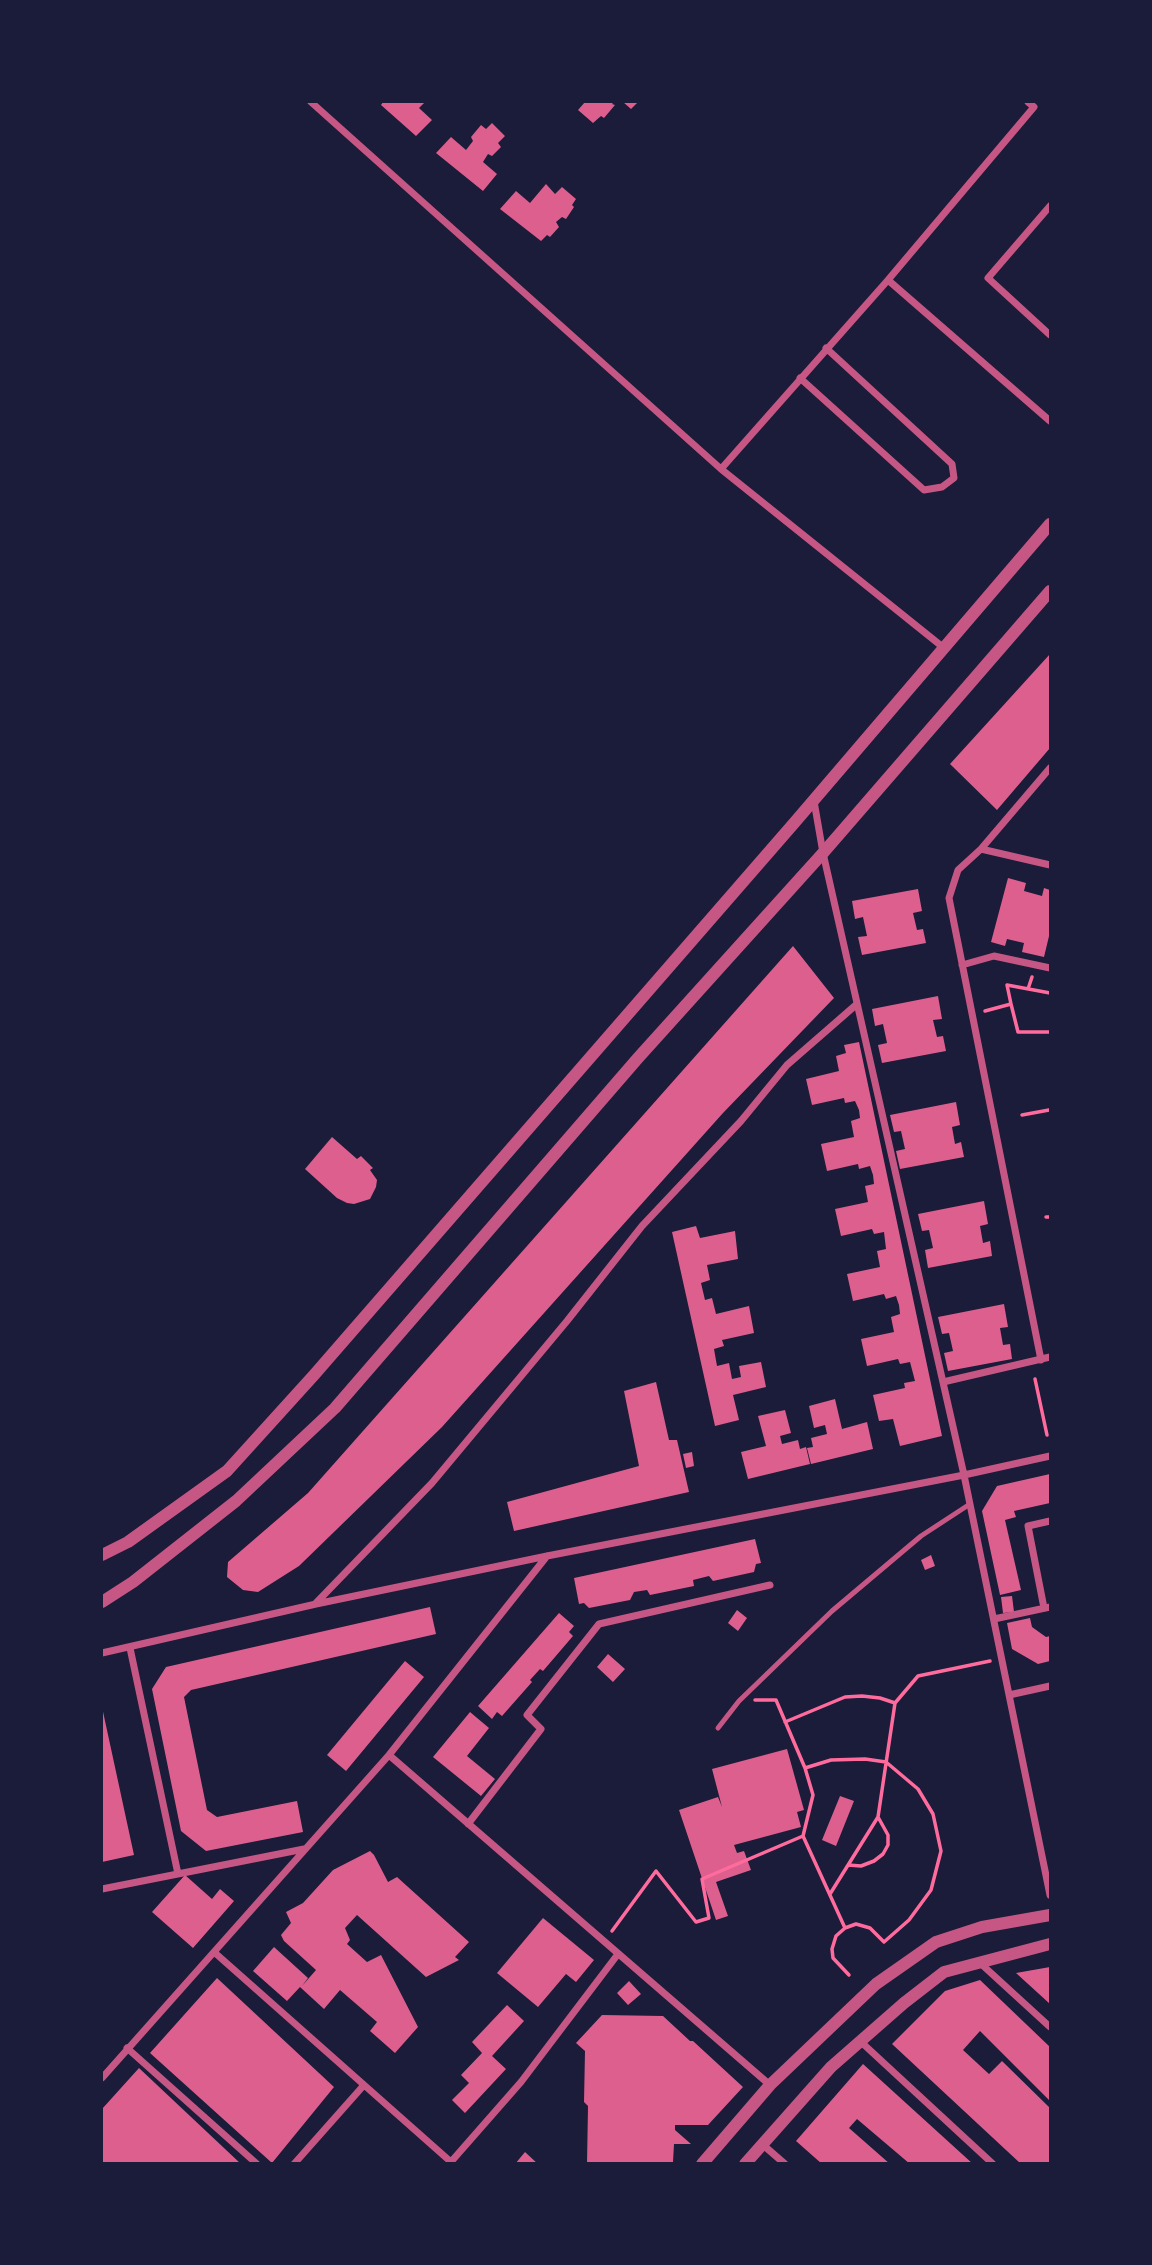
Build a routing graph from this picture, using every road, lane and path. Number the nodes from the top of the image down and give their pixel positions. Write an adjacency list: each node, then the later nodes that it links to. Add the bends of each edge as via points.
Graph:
1 (316, 103): 9 (street)
2 (1034, 103): 4 (street)
3 (1051, 206): 5 (street, via 988,278)
4 (888, 280): 6 (street); 8 (street)
5 (1051, 335)
6 (825, 348): 7 (street); 7 (street, via 952,464 954,478 942,487 924,490)
7 (800, 377): 9 (street)
8 (1051, 421)
9 (721, 469): 12 (street)
10 (1051, 524): 12 (street)
11 (1051, 591): 16 (street)
12 (944, 648): 14 (street)
13 (1051, 768): 15 (street)
14 (814, 801): 16 (street); 38 (street, via 228,1471 128,1542)
15 (981, 849): 17 (street); 18 (street, via 958,870 949,898)
16 (823, 853): 23 (street); 41 (street, via 638,1058 335,1408 236,1501)
17 (1051, 865)
18 (962, 965): 19 (street, via 994,956); 30 (street)
19 (1051, 968)
20 (1032, 977): 21 (path)
21 (1028, 989): 22 (path); 24 (path, via 1007,985)
22 (1051, 993)
23 (857, 1004): 32 (street); 42 (street, via 788,1065 642,1226 432,1483)
24 (1011, 1004): 25 (path); 26 (path, via 1018,1032)
25 (985, 1011)
26 (1051, 1032)
27 (1049, 1110): 28 (path)
28 (1022, 1115)
29 (1051, 1357): 30 (street)
30 (1041, 1360): 32 (street)
31 (1035, 1379): 33 (path)
32 (943, 1382): 35 (street)
33 (1047, 1435)
34 (1051, 1456): 35 (street)
35 (964, 1475): 36 (street); 39 (street)
36 (970, 1504): 44 (street); 50 (lane, via 921,1536 832,1611)
37 (1051, 1521): 43 (street, via 1028,1526)
38 (102, 1555)
39 (547, 1556): 42 (street); 54 (street)
40 (770, 1585): 58 (street, via 599,1624 527,1715 541,1729)
41 (102, 1602)
42 (316, 1604): 45 (street)
43 (1047, 1608): 44 (street)
44 (994, 1619): 47 (street)
45 (130, 1648): 46 (street); 62 (street)
46 (102, 1654)
47 (1002, 1659): 49 (street); 51 (path, via 918,1676)
48 (1051, 1686): 49 (street)
49 (1009, 1695): 65 (street)
50 (740, 1701): 52 (path, via 776,1700); 53 (lane)
51 (895, 1703): 52 (path, via 845,1697); 55 (path)
52 (785, 1722): 56 (path)
53 (718, 1728)
54 (389, 1755): 58 (street); 60 (street)
55 (886, 1762): 56 (path, via 831,1760); 57 (path); 67 (path, via 918,1788 933,1814 941,1851 931,1890 909,1920 884,1942 870,1928 856,1924)
56 (805, 1768): 59 (path, via 813,1795)
57 (878, 1817): 61 (path); 61 (path, via 888,1835 883,1854 861,1866)
58 (468, 1824): 68 (street)
59 (803, 1836): 64 (path); 68 (path, via 702,1879 709,1918 696,1922 656,1871)
60 (305, 1849): 62 (street); 70 (street)
61 (848, 1865): 64 (path)
62 (178, 1874): 63 (street)
63 (102, 1889)
64 (830, 1894): 67 (path)
65 (1051, 1895)
66 (1051, 1915): 79 (street, via 982,1927 936,1941 876,1984)
67 (845, 1928): 73 (path, via 832,1949 833,1958)
68 (604, 1941): 71 (street)
69 (1051, 1944): 72 (street)
70 (214, 1952): 76 (street); 78 (street)
71 (618, 1954): 79 (street); 81 (street, via 521,2082)
72 (979, 1962): 74 (street); 75 (street, via 944,1972)
73 (849, 1975)
74 (1051, 2027)
75 (860, 2042): 80 (street, via 831,2067); 87 (street)
76 (127, 2048): 77 (street); 82 (street)
77 (102, 2078)
78 (364, 2085): 81 (street); 83 (street)
79 (770, 2085): 84 (street)
80 (762, 2144): 85 (street); 86 (street)
81 (451, 2163)
82 (257, 2164)
83 (294, 2164)
84 (702, 2164)
85 (745, 2164)
86 (785, 2164)
87 (993, 2164)

